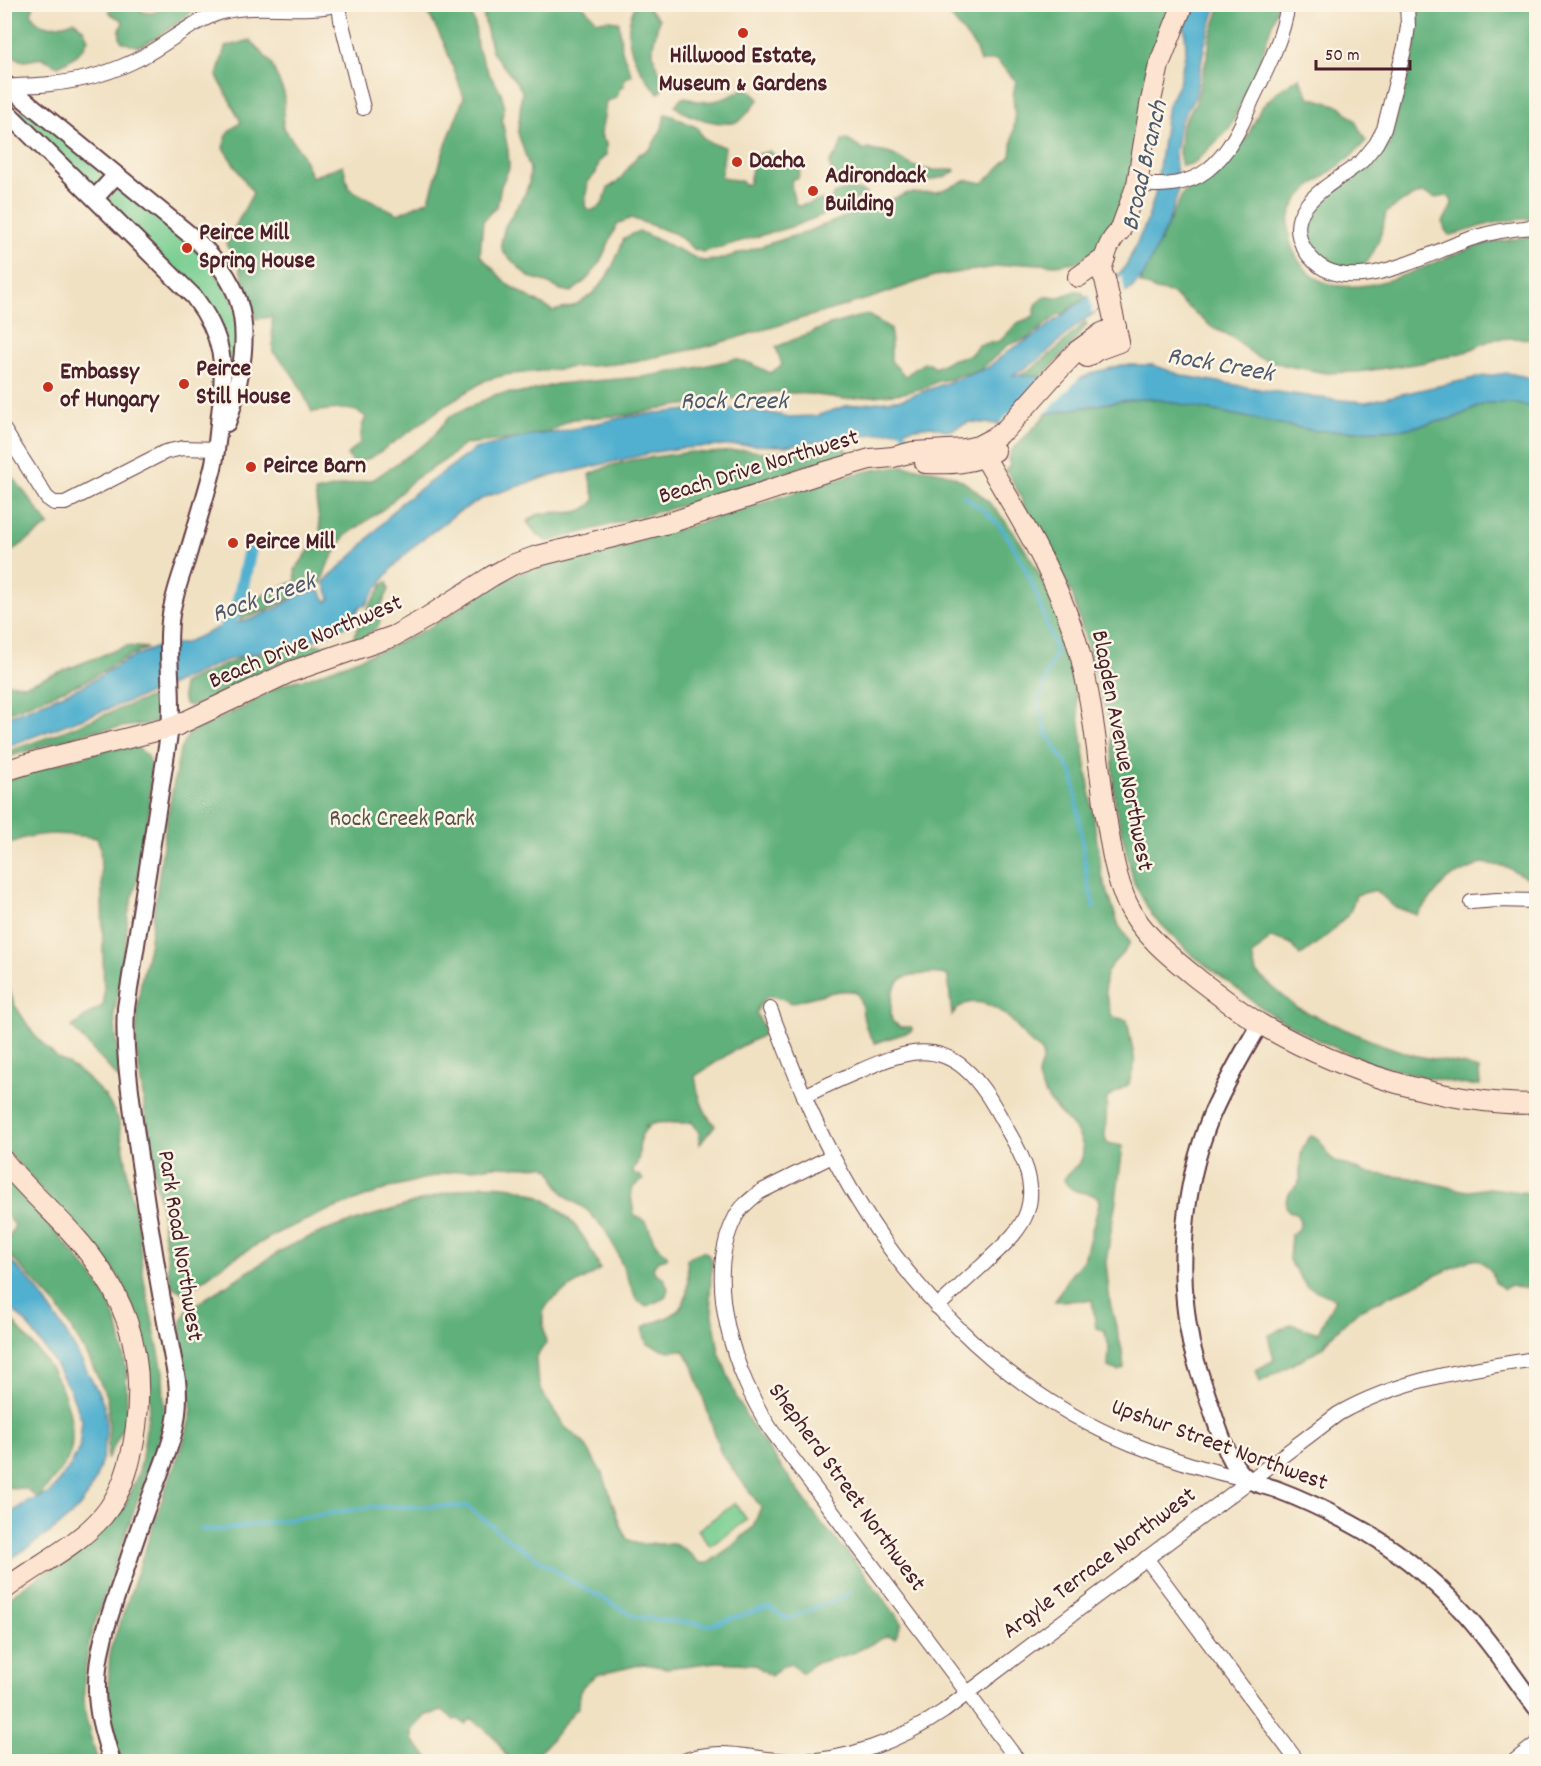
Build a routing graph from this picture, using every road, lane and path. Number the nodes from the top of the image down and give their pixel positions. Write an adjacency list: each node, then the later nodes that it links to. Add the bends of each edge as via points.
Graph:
1 (1288, 4): 9 (street, via 1271,61 1233,141 1207,170 1194,178)
2 (1407, 4): 11 (street, via 1405,46 1382,133 1362,161 1308,202 1299,225 1305,251 1327,270 1344,275 1370,274 1397,268 1473,238)
3 (340, 5): 5 (street, via 221,12 110,71 63,83); 6 (street)
4 (1180, 10): 9 (main road, via 1155,78)
5 (6, 85): 8 (street)
6 (363, 108)
7 (4, 109): 10 (street)
8 (116, 175): 10 (street); 17 (street, via 208,250 234,290 244,325 244,351 232,409)
9 (1146, 185): 12 (main road)
10 (95, 198): 17 (street, via 181,282 209,320 220,349 224,377)
11 (1536, 227)
12 (1120, 231): 13 (main road); 15 (main road, via 1122,240)
13 (1104, 258): 14 (main road); 15 (main road, via 1101,271)
14 (1078, 277)
15 (1105, 281): 18 (main road, Beach Drive Northwest, via 1118,335 1097,350 1083,353 1069,375 995,452)
16 (4, 430): 17 (street, via 54,503 65,503 165,452)
17 (217, 449): 19 (street, Park Road Northwest, via 174,598 170,623)
18 (982, 452): 19 (main road, Beach Drive Northwest, via 965,463 870,459 672,522 527,559 394,636 291,672 206,714); 24 (main road, Blagden Avenue Northwest, via 1054,581 1074,633 1091,707 1114,864 1127,903 1157,944)
19 (171, 720): 20 (main road, Beach Drive Northwest); 37 (street, Park Road Northwest, via 125,1032 152,1245 177,1380 178,1412 172,1441 100,1651 98,1705)
20 (4, 771)
21 (1536, 901): 22 (street)
22 (1471, 902)
23 (770, 1009): 25 (street, Upshur Street Northwest)
24 (1260, 1024): 26 (main road, Blagden Avenue Northwest, via 1342,1063 1393,1081 1465,1098); 31 (street, via 1231,1074 1206,1130 1191,1189 1184,1248 1186,1305 1198,1367 1231,1459)
25 (804, 1096): 27 (street, Upshur Street Northwest); 29 (street, via 890,1057 927,1052 943,1055 965,1069 995,1109 1025,1165 1030,1201 1012,1237)
26 (1536, 1104)
27 (832, 1156): 29 (street, Upshur Street Northwest, via 887,1245); 34 (street, Shepherd Street Northwest, via 760,1192 735,1218 725,1247 723,1273 730,1340 749,1391 772,1431)
28 (4, 1161): 33 (main road, via 78,1240 114,1290 131,1332 138,1394 131,1454 111,1506 79,1538)
29 (938, 1307): 31 (street, Upshur Street Northwest, via 1003,1368 1063,1409 1132,1444)
30 (1536, 1359): 31 (street, Argyle Terrace Northwest, via 1427,1379 1365,1400 1325,1423)
31 (1249, 1480): 32 (street, Argyle Terrace Northwest); 35 (street, Upshur Street Northwest, via 1338,1517 1406,1559 1466,1615)
32 (1146, 1558): 34 (street, Argyle Terrace Northwest); 41 (street)
33 (4, 1590)
34 (968, 1693): 39 (street, Argyle Terrace Northwest, via 932,1719 884,1743 834,1757); 40 (street, Shepherd Street Northwest)
35 (1536, 1707)
36 (1536, 1744): 42 (street)
37 (112, 1761)
38 (681, 1761): 39 (street, Argyle Terrace Northwest, via 719,1753)
39 (789, 1761)
40 (1019, 1761)
41 (1298, 1761)
42 (1513, 1761)

